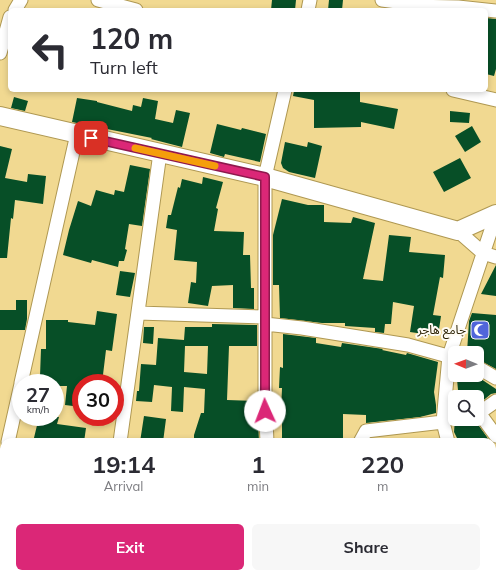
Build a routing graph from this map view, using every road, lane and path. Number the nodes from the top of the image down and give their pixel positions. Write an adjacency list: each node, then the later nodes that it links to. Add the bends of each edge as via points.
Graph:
1 (382, 0): 3 (street)
2 (106, 1): 4 (street)
3 (405, 1): 5 (street, via 407,6)
4 (129, 8)
5 (471, 8)
6 (8, 24): 7 (street)
7 (0, 53)
8 (285, 92): 14 (street)
9 (462, 92): 10 (street)
10 (496, 100)
11 (0, 116): 12 (street)
12 (77, 134): 13 (street); 24 (street)
13 (160, 153): 14 (street); 19 (street)
14 (265, 177): 16 (street); 20 (street)
15 (496, 215): 16 (street); 17 (street)
16 (458, 231): 17 (street)
17 (483, 253): 18 (street); 21 (street)
18 (496, 257)
19 (138, 314): 20 (street); 34 (street)
20 (265, 321): 22 (street, via 408,345); 35 (street)
21 (455, 346)
22 (448, 356)
23 (484, 371): 25 (street)
24 (23, 374)
25 (496, 378)
26 (496, 401): 28 (street)
27 (448, 406): 30 (street)
28 (484, 408)
29 (484, 419): 32 (street)
30 (443, 422): 36 (street, via 366,431); 37 (street)
31 (12, 424): 33 (street)
32 (496, 436)
33 (9, 438)
34 (121, 438)
35 (267, 438)
36 (362, 438)
37 (447, 438)

